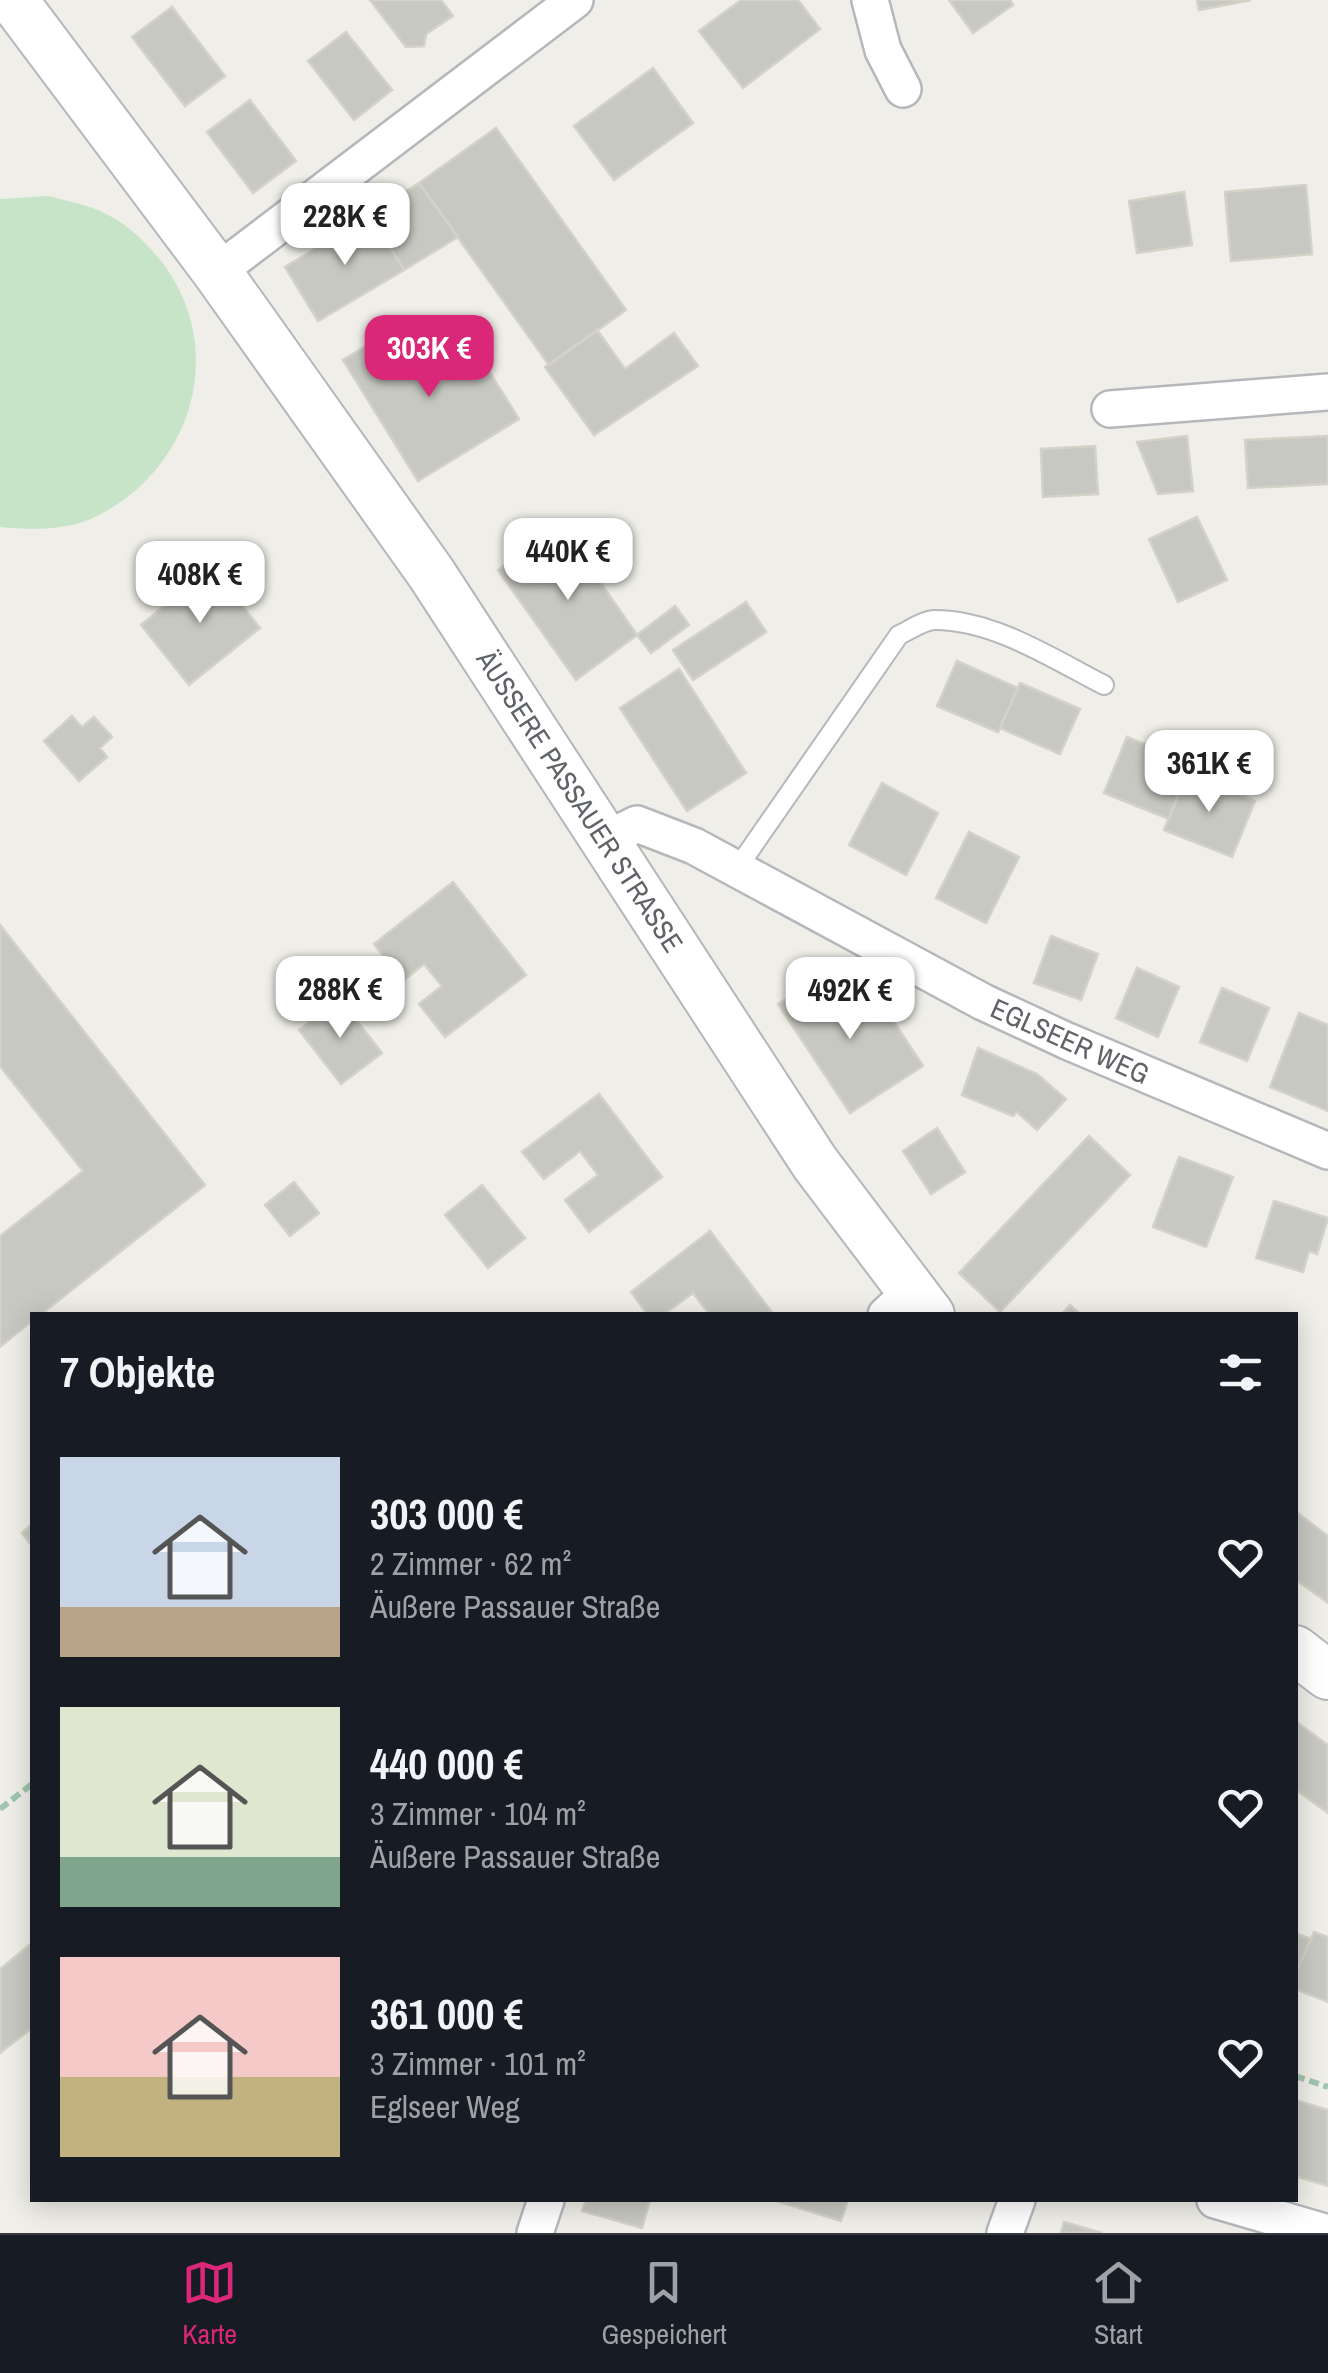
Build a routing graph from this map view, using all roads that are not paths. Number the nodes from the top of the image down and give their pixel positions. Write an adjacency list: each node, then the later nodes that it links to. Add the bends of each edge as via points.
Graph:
1 (13, 0): 5 (main road, ÄUSSERE PASSAUER STRASSE)
2 (575, 0): 5 (street)
3 (870, 0): 4 (street)
4 (902, 89)
5 (217, 272): 9 (main road, ÄUSSERE PASSAUER STRASSE, via 431,573)
6 (1328, 392): 7 (street)
7 (1110, 409)
8 (1104, 685): 10 (lane, via 967,624 931,619 899,634)
9 (605, 840): 10 (street, EGLSEER WEG, via 637,824); 12 (main road, ÄUSSERE PASSAUER STRASSE)
10 (736, 870): 11 (street, EGLSEER WEG, via 984,1002)
11 (1328, 1151)
12 (909, 1308)
13 (1298, 1652): 14 (main road)
14 (1328, 1675)
15 (545, 2202): 18 (street)
16 (1016, 2202): 19 (street)
17 (1221, 2202): 20 (street)
18 (535, 2233)
19 (1004, 2233)
20 (1328, 2233)

